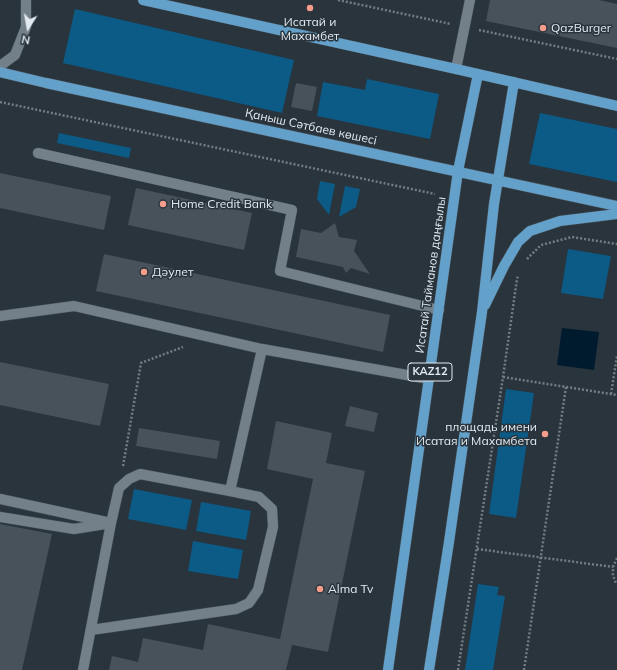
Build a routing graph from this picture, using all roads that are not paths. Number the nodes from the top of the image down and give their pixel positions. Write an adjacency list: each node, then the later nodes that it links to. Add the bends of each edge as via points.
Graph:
1 (26, 0): 4 (street, via 26,27 18,48 15,55)
2 (143, 0): 5 (main road)
3 (470, 0): 5 (street)
4 (0, 66)
5 (456, 69): 7 (main road)
6 (0, 72): 11 (main road, Қаныш Сәтбаев көшесі)
7 (478, 74): 8 (main road); 11 (main road, Исатай Тайманов даңғылы / KAZ12)
8 (514, 82): 9 (main road); 12 (main road)
9 (617, 106)
10 (38, 153): 15 (street, via 292,210 280,271)
11 (458, 172): 12 (main road, Қаныш Сәтбаев көшесі); 15 (main road, Исатай Тайманов даңғылы / KAZ12)
12 (498, 180): 13 (main road, Қаныш Сәтбаев көшесі); 16 (main road)
13 (617, 206)
14 (617, 214): 16 (main road, via 560,221 530,231 518,242)
15 (439, 310): 19 (main road, Исатай Тайманов даңғылы / KAZ12)
16 (482, 312): 27 (main road)
17 (0, 316): 18 (street, via 74,306)
18 (262, 349): 19 (street); 20 (street)
19 (429, 379): 26 (main road, Исатай Тайманов даңғылы / KAZ12)
20 (230, 491): 23 (street, via 140,474 119,488); 24 (street, via 260,497 272,509 273,527 258,590 249,603 236,609)
21 (0, 499): 23 (street)
22 (0, 517): 23 (street, via 74,529)
23 (111, 524): 24 (street)
24 (91, 630): 25 (street)
25 (83, 670)
26 (388, 670)
27 (428, 670)

